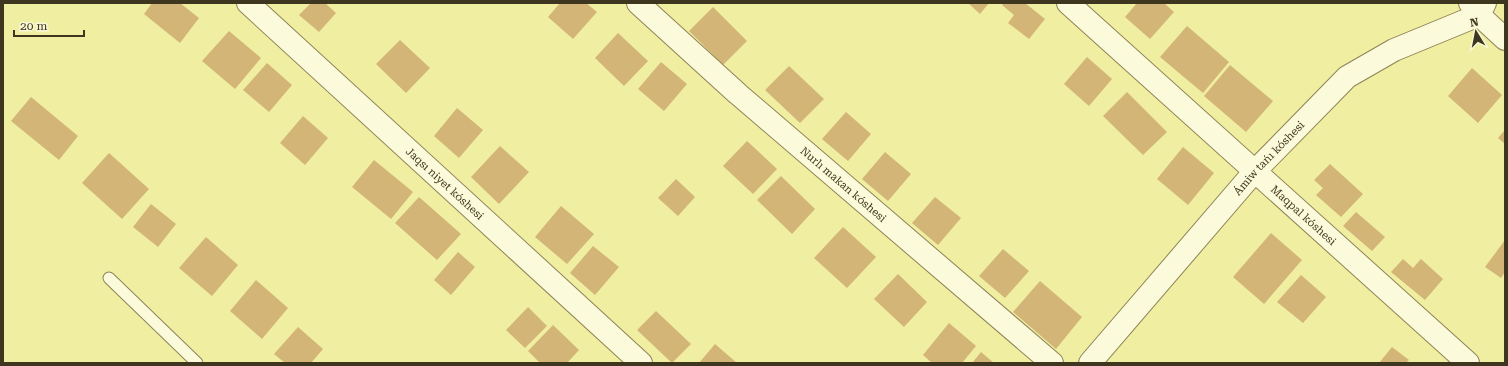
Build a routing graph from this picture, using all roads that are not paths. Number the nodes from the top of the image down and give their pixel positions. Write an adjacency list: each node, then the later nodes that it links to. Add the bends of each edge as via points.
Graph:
1 (248, 3): 9 (street, Jaqsı niyet kóshesi)
2 (638, 3): 10 (street, Nurlı makan kóshesi, via 738,94)
3 (1068, 3): 6 (street, Maqpal kóshesi)
4 (1478, 7): 5 (street); 6 (street, Ámiw tańı kóshesi, via 1347,77)
5 (1505, 40)
6 (1255, 171): 11 (street, Ámiw tańı kóshesi); 12 (street, Maqpal kóshesi)
7 (109, 278): 8 (lane)
8 (196, 363)
9 (642, 363)
10 (1052, 363)
11 (1090, 363)
12 (1468, 363)

